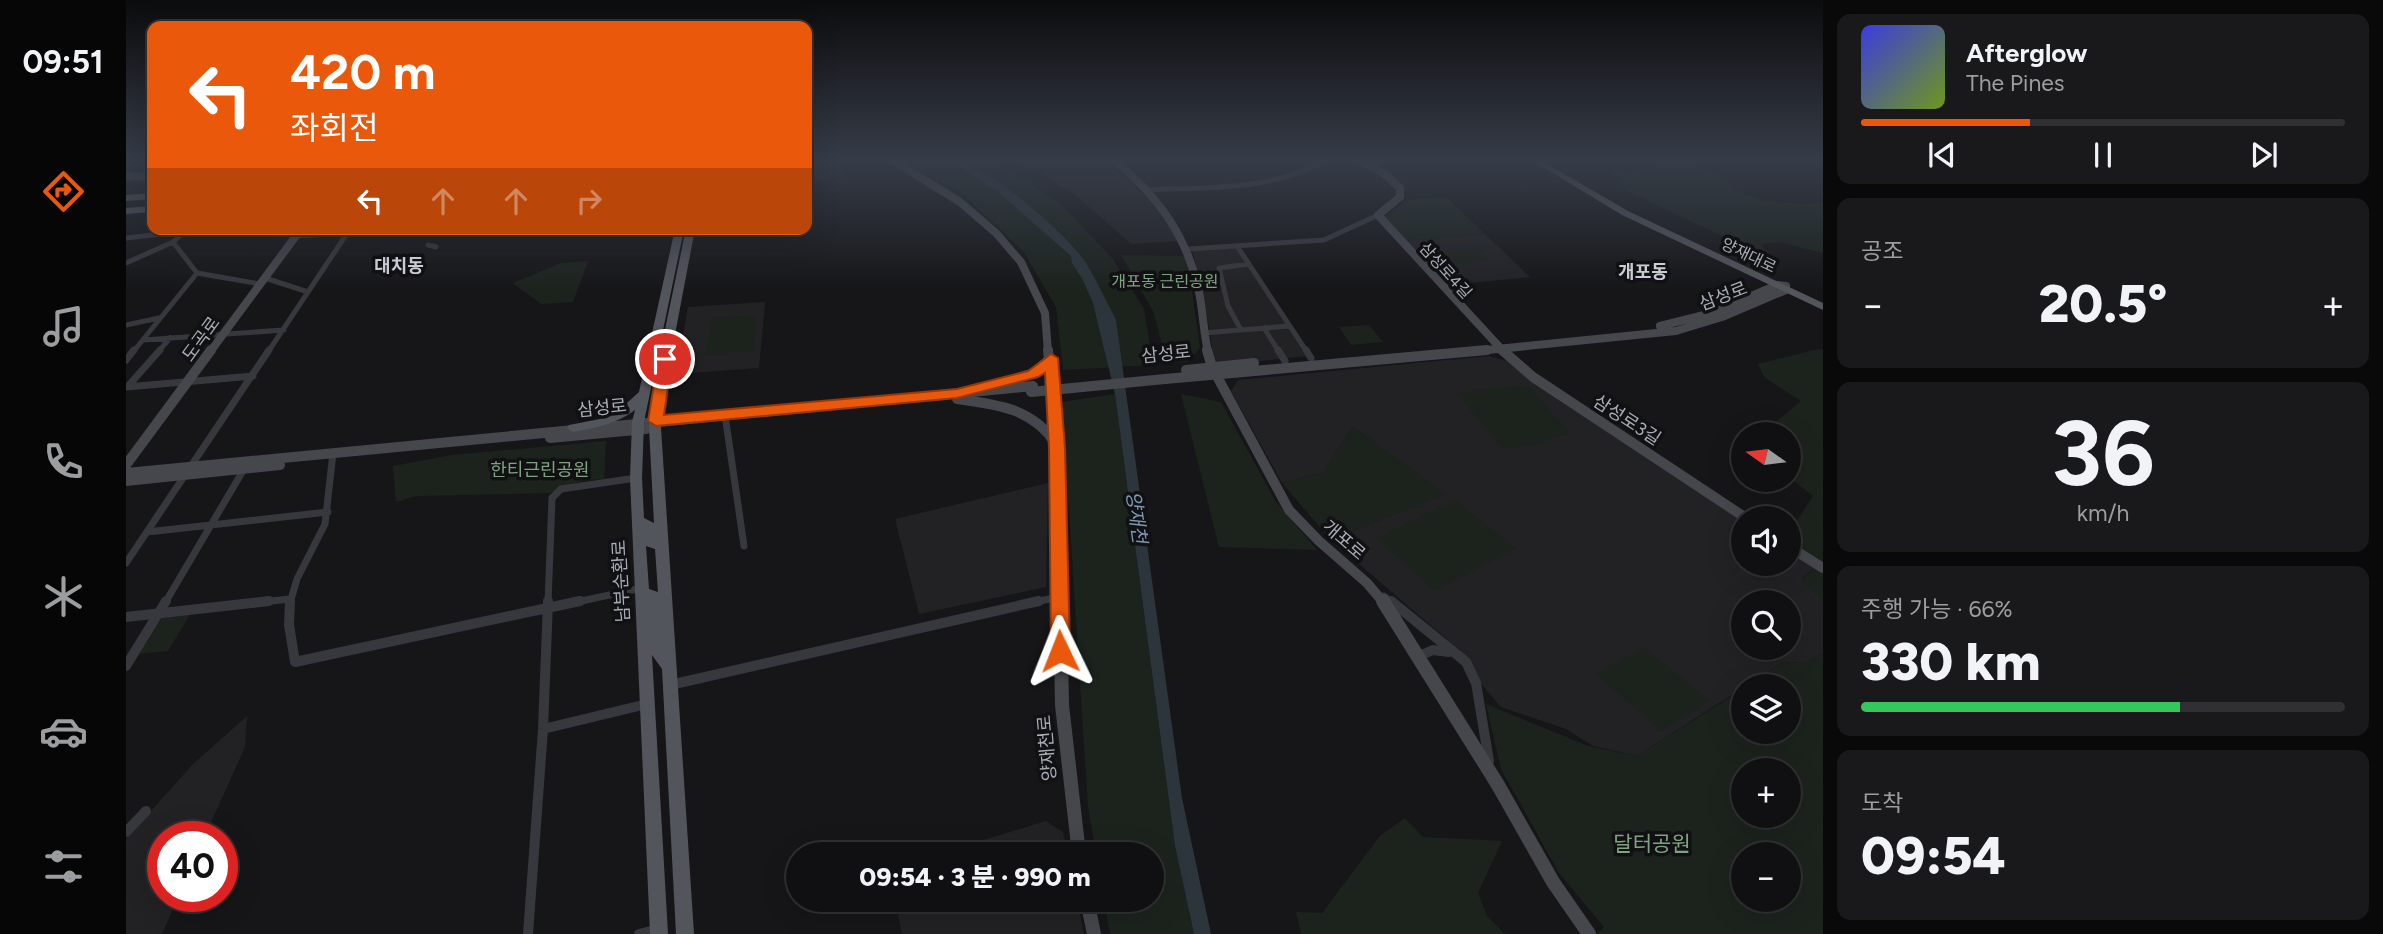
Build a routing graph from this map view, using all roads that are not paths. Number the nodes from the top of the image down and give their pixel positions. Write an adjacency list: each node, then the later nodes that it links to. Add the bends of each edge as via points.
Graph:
1 (963, 205): 39 (main road, 양재천로, via 1013,251 1028,273 1045,313)
2 (1162, 205): 20 (main road, 개포로)
3 (1391, 205): 7 (main road)
4 (1613, 205): 25 (main road, 양재대로)
5 (1620, 205): 25 (main road, 양재대로)
6 (130, 210): 8 (street)
7 (1378, 215): 18 (street, via 1324,240); 38 (main road, 삼성로4길)
8 (126, 218)
9 (148, 235): 15 (street)
10 (181, 235): 16 (street)
11 (296, 235): 24 (main road, 도곡로)
12 (346, 235): 26 (street)
13 (679, 235): 47 (main road, 남부순환로)
14 (690, 235): 50 (main road)
15 (126, 238)
16 (173, 242): 21 (street); 23 (street)
17 (428, 245): 19 (street)
18 (1237, 246): 20 (street); 22 (street)
19 (436, 247)
20 (1189, 249): 34 (main road, 개포로, via 1201,299)
21 (126, 263)
22 (1249, 264): 30 (street); 33 (street, via 1219,268 1228,306)
23 (197, 273): 24 (street); 28 (street)
24 (262, 281): 26 (street); 35 (main road, 도곡로)
25 (1783, 287): 27 (main road, 양재대로); 38 (main road, 삼성로, via 1722,317 1676,331)
26 (308, 292): 32 (street)
27 (1823, 305)
28 (159, 318): 29 (street); 37 (street)
29 (126, 325)
30 (1289, 326): 31 (street); 40 (street)
31 (1264, 328): 33 (street); 42 (street)
32 (284, 330): 35 (street); 44 (street)
33 (1241, 330): 34 (street)
34 (1203, 333): 43 (main road, 개포로)
35 (224, 334): 36 (street); 45 (main road, 도곡로)
36 (170, 338): 37 (street); 46 (street)
37 (143, 340): 41 (street)
38 (1497, 346): 40 (main road, 삼성로); 43 (main road, 삼성로); 61 (main road, 삼성로3길, via 1564,399)
39 (1051, 358): 48 (main road, via 1033,374); 53 (main road, 양재천로)
40 (1311, 358): 42 (main road, 삼성로)
41 (126, 360)
42 (1285, 361): 43 (main road, 삼성로)
43 (1213, 370): 48 (main road, 삼성로, bridge); 71 (main road, 개포로, via 1289,510)
44 (253, 376): 45 (street); 57 (street)
45 (190, 382): 46 (street); 55 (main road, 도곡로)
46 (127, 387)
47 (644, 391): 51 (main road, 남부순환로); 52 (main road, via 627,412 607,422)
48 (957, 396): 49 (main road, 삼성로); 50 (main road, 삼성로); 53 (main road, via 1023,412 1051,435)
49 (726, 422): 50 (main road, 삼성로); 67 (street)
50 (655, 424): 51 (main road, 삼성로); 66 (main road)
51 (638, 426): 52 (main road, 삼성로); 54 (main road, 삼성로); 59 (main road, 남부순환로)
52 (573, 428): 54 (main road, 삼성로)
53 (1057, 448): 73 (main road, 양재천로)
54 (331, 456): 56 (main road, 삼성로); 57 (main road, 삼성로); 62 (street)
55 (126, 465)
56 (244, 469): 57 (main road, 삼성로); 64 (street)
57 (188, 470): 58 (main road, 삼성로); 60 (main road, 삼성로); 65 (street)
58 (126, 472)
59 (636, 478): 63 (main road, 남부순환로); 75 (street, via 555,493)
60 (126, 481)
61 (1731, 508)
62 (328, 512): 64 (street); 74 (street, via 324,530)
63 (638, 520): 66 (main road, via 650,527 653,545); 72 (main road, 남부순환로)
64 (214, 524): 65 (street); 76 (street)
65 (147, 532): 69 (street)
66 (662, 539): 81 (main road)
67 (744, 546)
68 (1801, 554): 70 (main road)
69 (126, 563)
70 (1823, 568)
71 (1367, 583): 78 (main road, 개포로); 79 (street)
72 (643, 593): 75 (street); 81 (main road, via 654,596 657,650); 83 (main road, 남부순환로)
73 (1058, 597): 82 (street); 88 (main road, 양재천로, via 1062,705)
74 (290, 599): 75 (street, via 288,621 295,662); 76 (street)
75 (548, 607): 84 (street)
76 (158, 614): 77 (street); 80 (street)
77 (126, 617)
78 (1419, 656): 79 (street, via 1444,649); 85 (main road, 개포로)
79 (1460, 656): 85 (street, via 1473,670 1480,729)
80 (126, 666)
81 (668, 666): 82 (main road)
82 (669, 685): 93 (main road)
83 (648, 704): 84 (street); 90 (main road, 남부순환로)
84 (543, 729): 91 (street)
85 (1498, 785): 95 (main road, 개포로, via 1553,882)
86 (146, 811): 87 (street)
87 (126, 832)
88 (1078, 842)
89 (1089, 912): 94 (main road)
90 (659, 931): 92 (street)
91 (528, 934)
92 (639, 934)
93 (685, 934)
94 (1094, 934)
95 (1589, 934)

